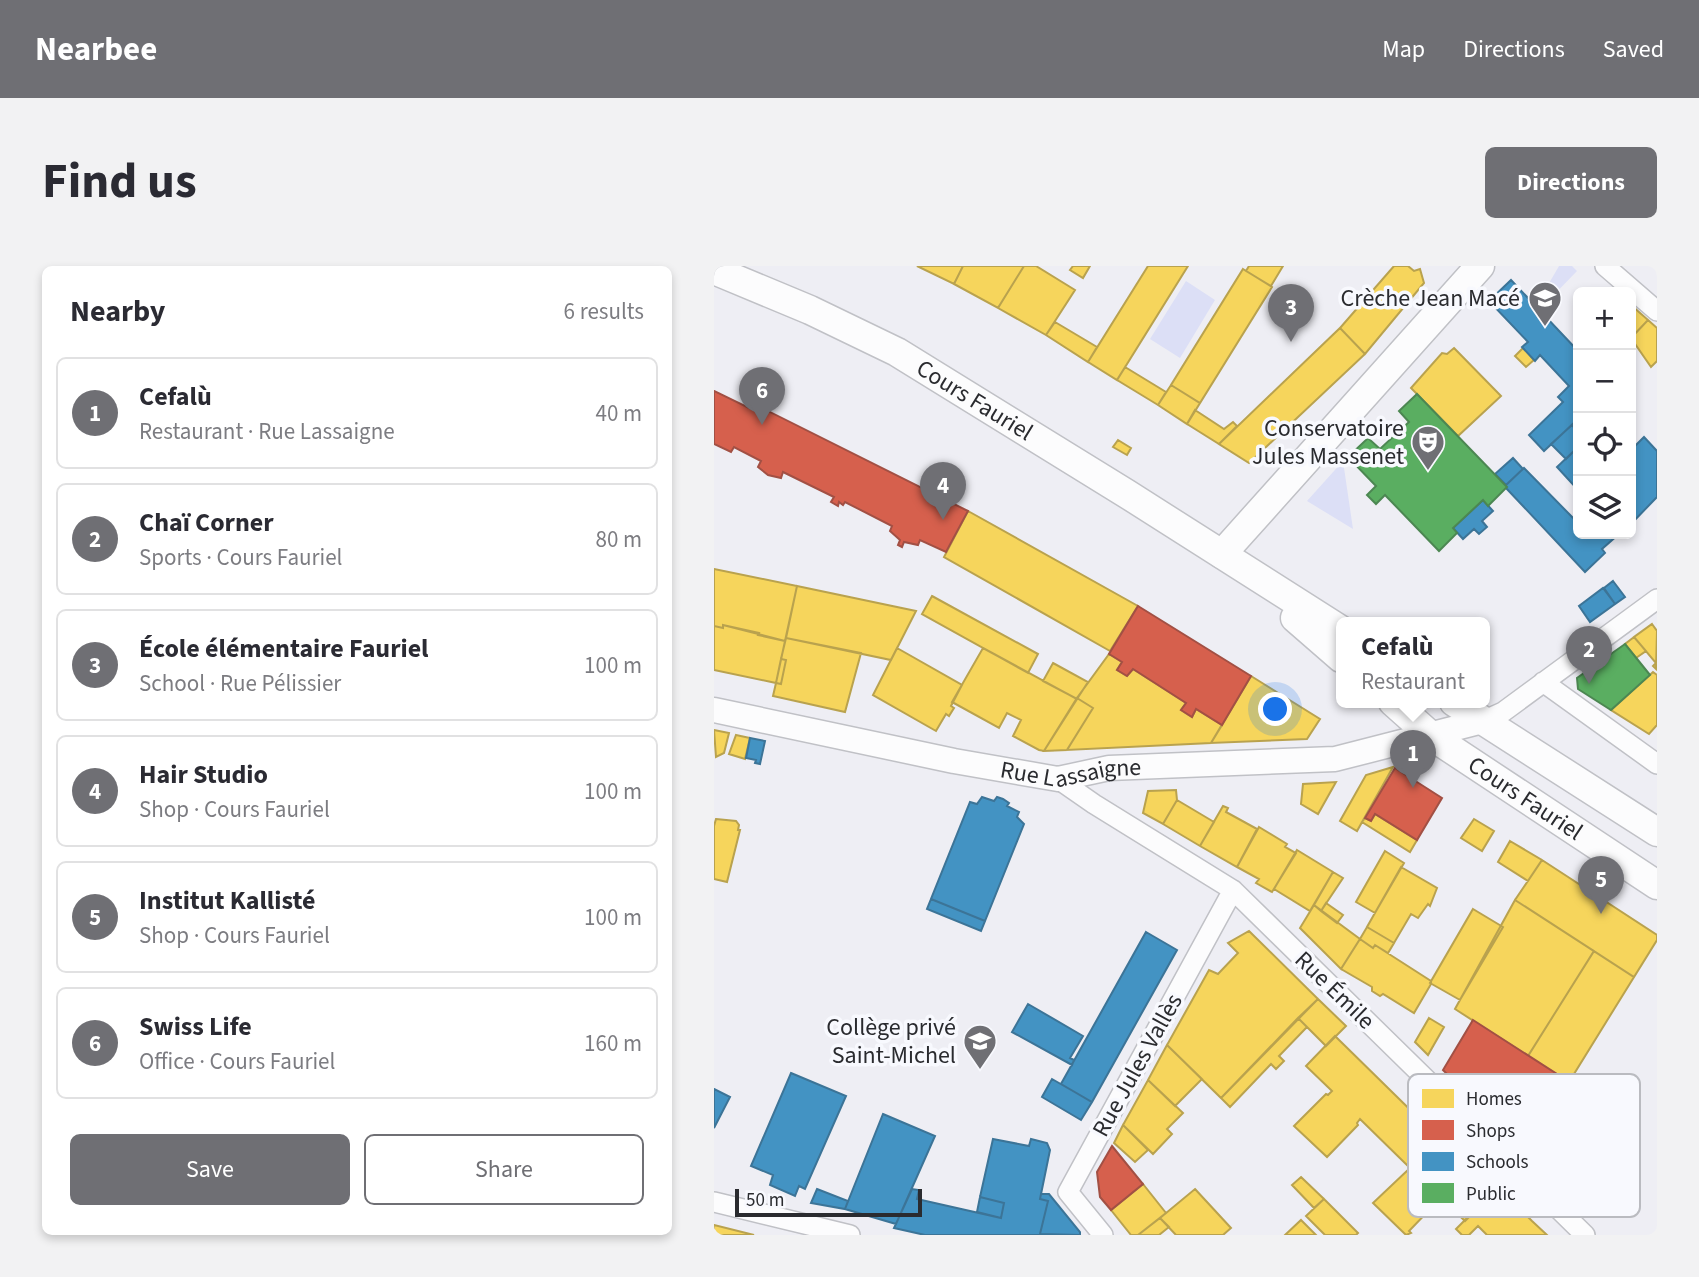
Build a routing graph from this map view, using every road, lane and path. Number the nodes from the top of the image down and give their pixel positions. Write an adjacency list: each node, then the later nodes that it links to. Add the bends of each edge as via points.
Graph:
1 (1480, 266): 5 (main road)
2 (1605, 266): 4 (street)
3 (714, 270): 5 (main road, Cours Fauriel, via 897,352)
4 (1657, 311)
5 (1222, 554): 7 (main road, Cours Fauriel); 8 (main road, Cours Fauriel)
6 (1657, 599): 9 (street)
7 (1336, 627)
8 (1336, 654)
9 (1543, 682): 13 (street); 15 (street)
10 (1399, 708): 14 (main road, Cours Fauriel)
11 (1463, 708): 13 (main road, Cours Fauriel)
12 (714, 710): 16 (street, Rue Lassaigne)
13 (1483, 721): 14 (street, Cours Fauriel); 17 (main road, Cours Fauriel)
14 (1430, 735): 16 (street, Rue Lassaigne, via 1335,759 1109,768); 18 (main road, Cours Fauriel)
15 (1657, 764)
16 (1058, 779): 19 (street, Rue Émile)
17 (1657, 832)
18 (1657, 885)
19 (1233, 890): 20 (street, Rue Émile); 24 (street, Rue Jules Vallès, via 1068,1192)
20 (1421, 1074)
21 (714, 1202): 23 (street)
22 (1567, 1217): 25 (street, Rue Émile)
23 (849, 1235)
24 (1103, 1235)
25 (1585, 1235)

